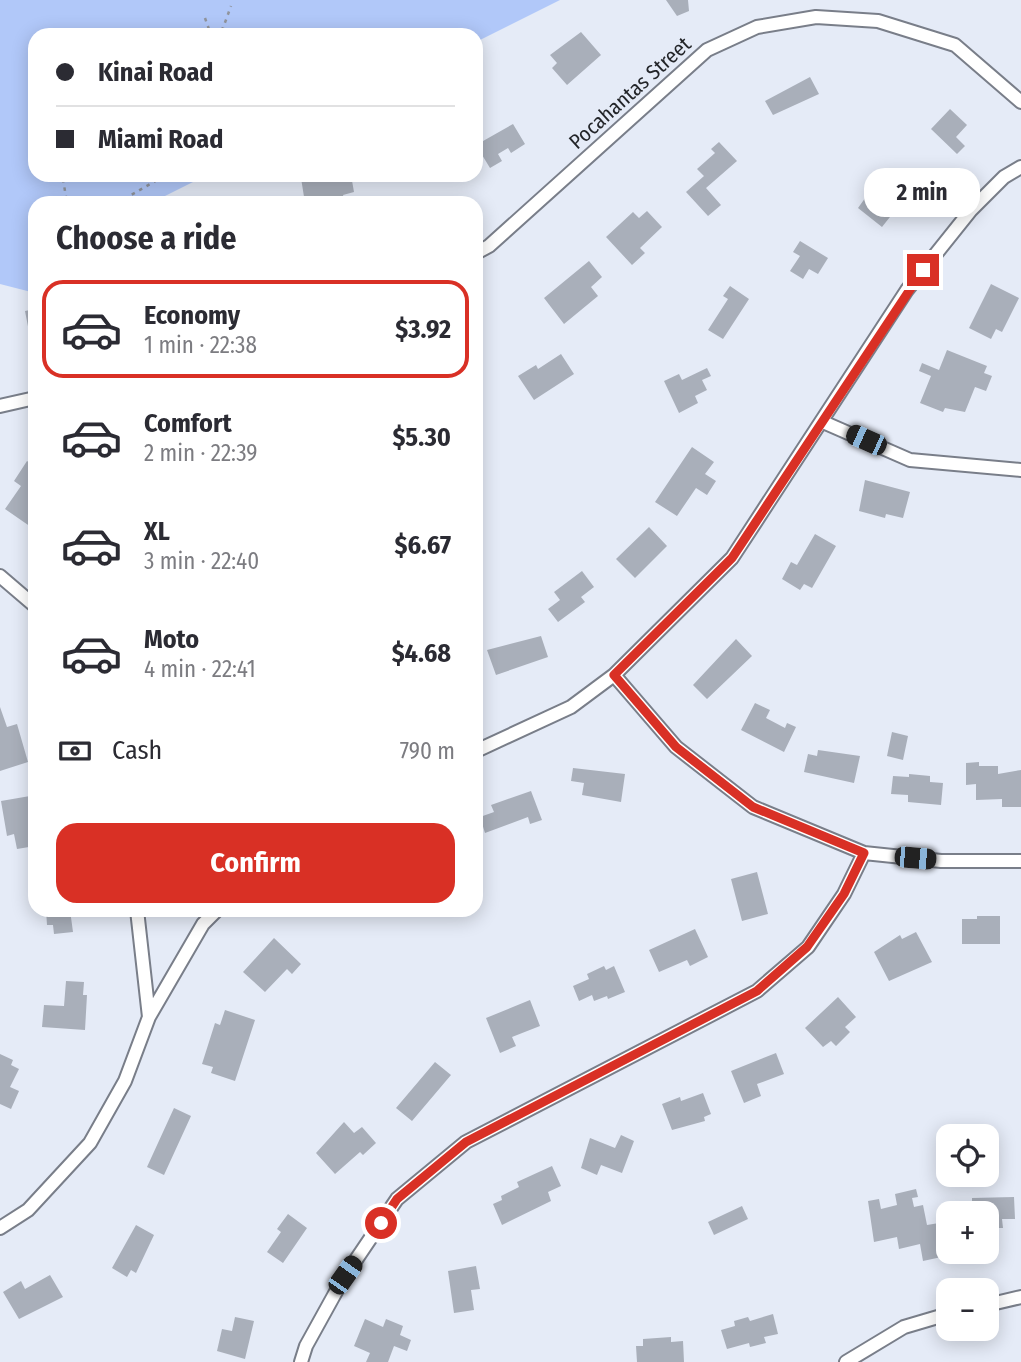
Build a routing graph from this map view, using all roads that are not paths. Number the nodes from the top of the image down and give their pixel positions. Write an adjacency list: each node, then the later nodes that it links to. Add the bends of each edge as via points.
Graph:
1 (1021, 102): 3 (street, Pocahantas Street, via 955,45 877,21 816,17 757,27 707,50)
2 (1021, 167): 6 (street, via 1004,177 971,210 907,290)
3 (483, 249)
4 (28, 400): 5 (street)
5 (0, 406)
6 (823, 422): 7 (street, via 910,460); 10 (street, via 732,558)
7 (1021, 470)
8 (0, 576): 9 (street)
9 (28, 600)
10 (614, 675): 11 (street, via 571,706); 12 (street, via 676,747 753,807)
11 (483, 748)
12 (864, 853): 13 (street, via 941,861); 21 (street, via 844,894 807,947 757,991 466,1142 397,1199 342,1279)
13 (1021, 862)
14 (138, 917): 16 (street)
15 (210, 917): 16 (street)
16 (149, 1017): 17 (street, via 125,1081 90,1143 28,1210)
17 (0, 1228)
18 (1021, 1297): 19 (street)
19 (999, 1302)
20 (936, 1318): 22 (street, via 904,1327)
21 (301, 1362)
22 (846, 1362)

